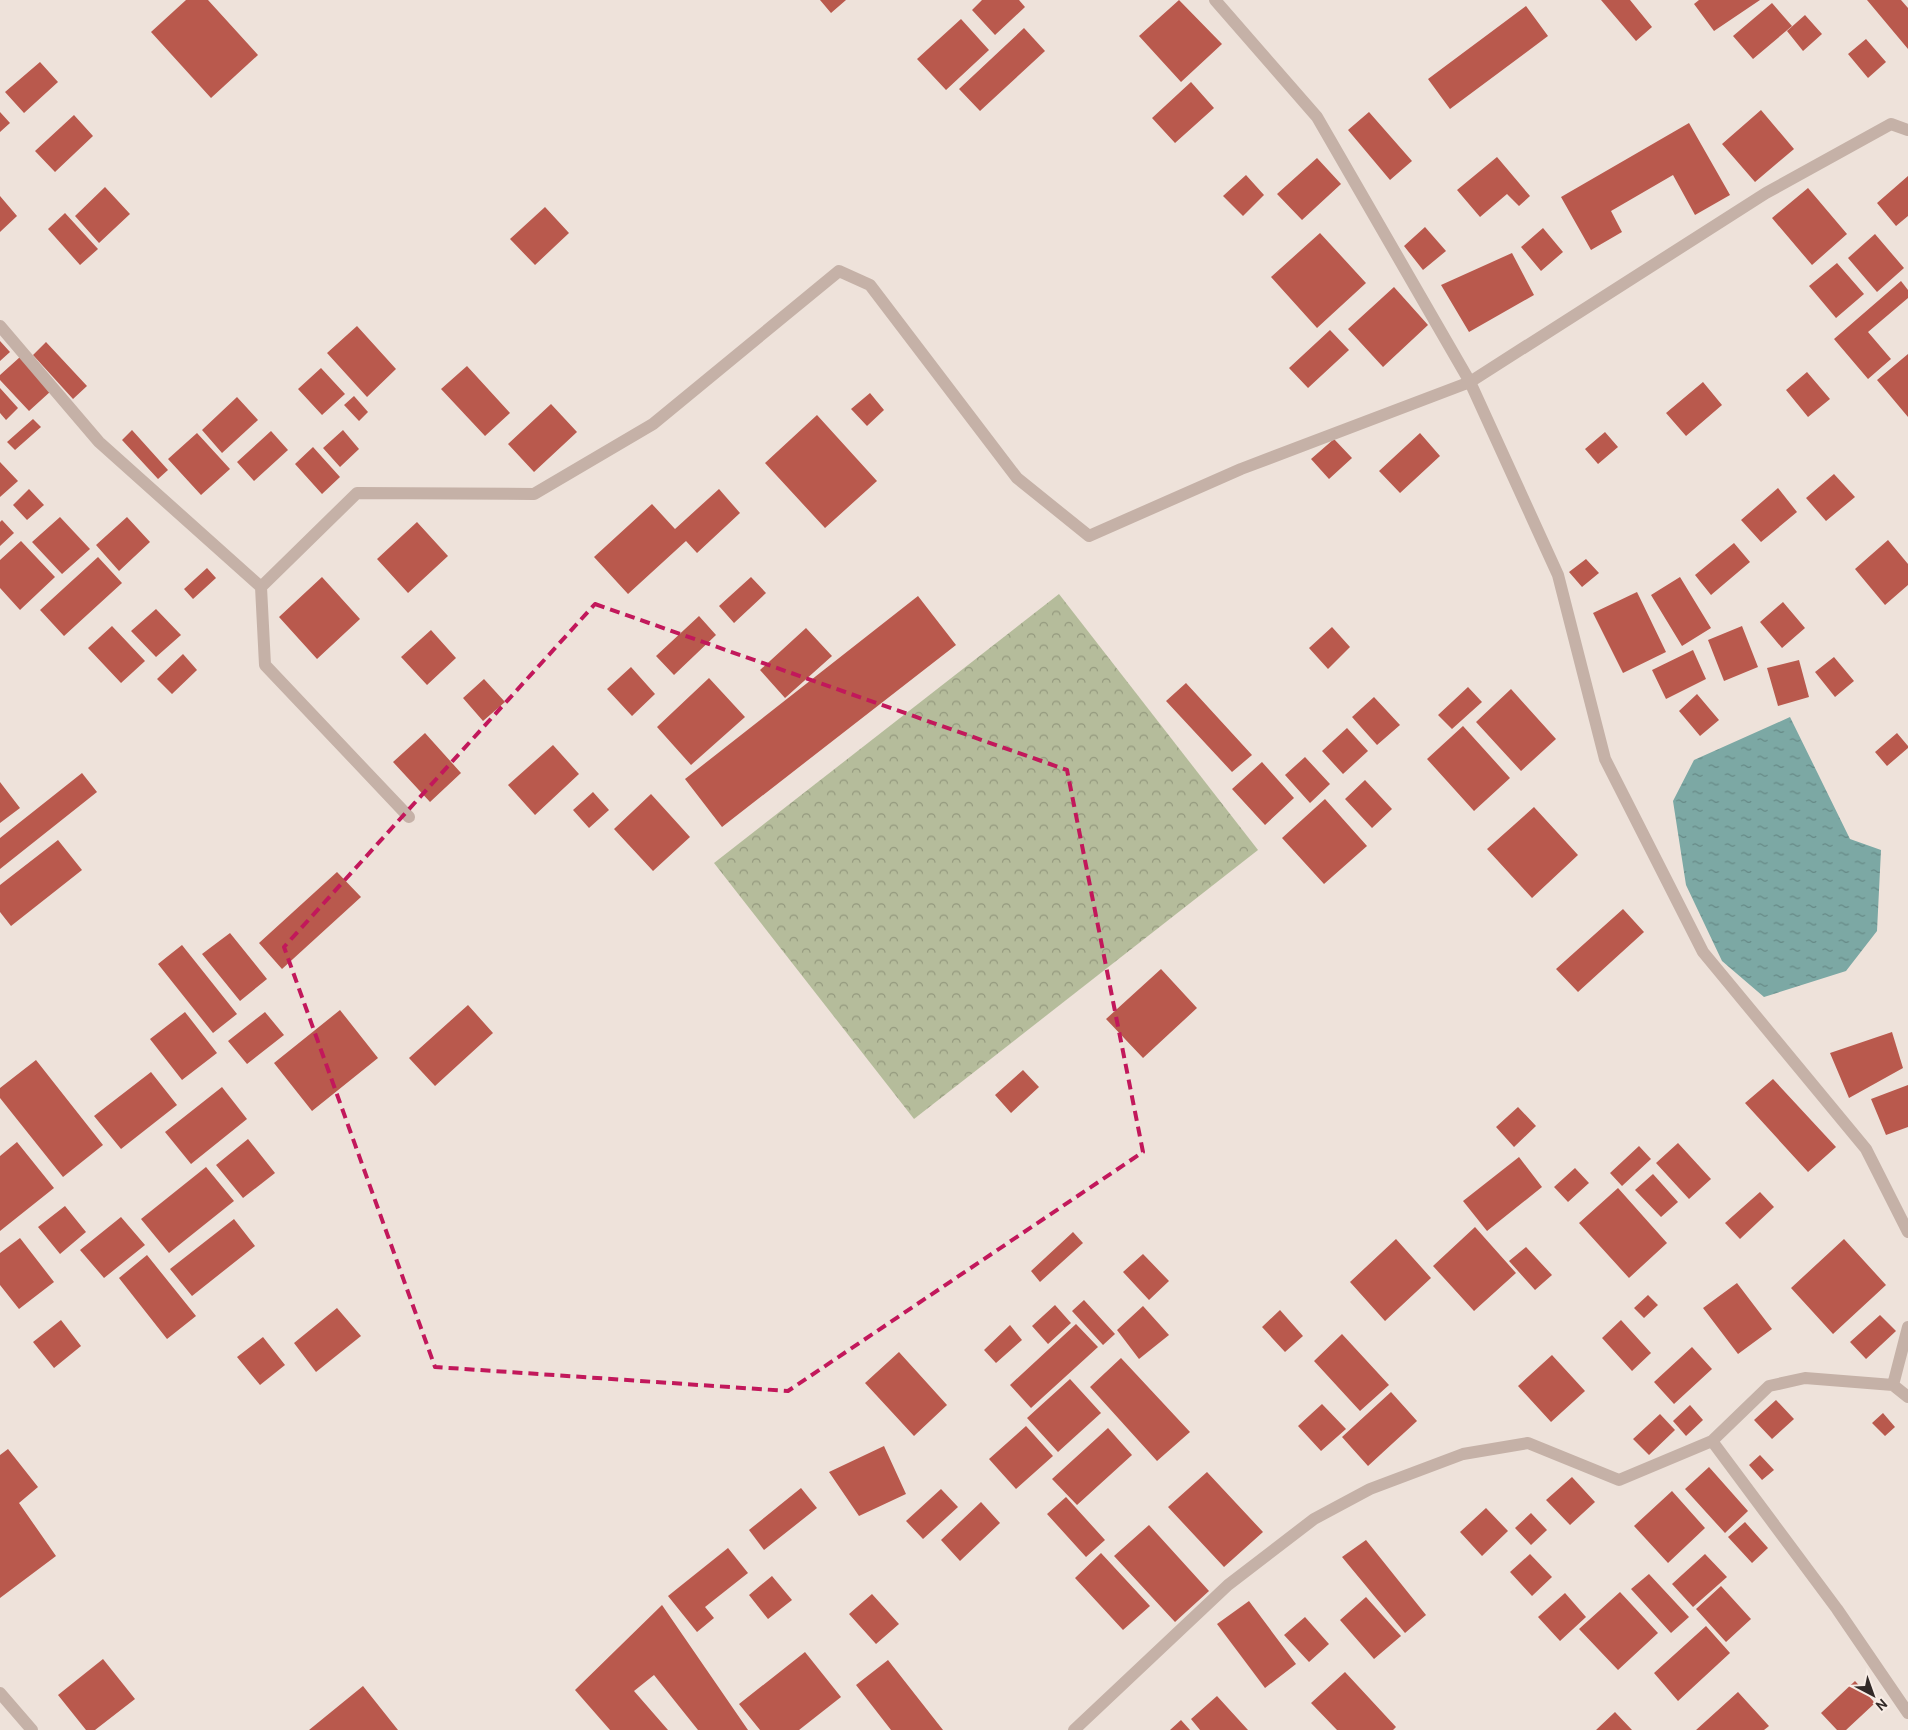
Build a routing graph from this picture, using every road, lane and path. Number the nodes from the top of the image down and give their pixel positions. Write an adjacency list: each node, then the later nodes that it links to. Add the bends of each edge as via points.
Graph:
1 (1215, 0): 4 (street, via 1317,117)
2 (1908, 130): 4 (street, via 1891,124 1766,193)
3 (0, 326): 5 (street, via 99,442)
4 (1470, 382): 5 (street, via 1241,469 1089,536 1017,478 870,286 839,271 653,424 534,494 357,493); 7 (street, via 1558,575 1605,759 1703,952 1866,1150)
5 (261, 587): 6 (street, via 265,665)
6 (408, 817)
7 (1908, 1232)
8 (1908, 1327): 9 (street)
9 (1893, 1385): 10 (street); 11 (street, via 1805,1378 1769,1386)
10 (1908, 1397)
11 (1712, 1441): 13 (street, via 1837,1609); 15 (street, via 1620,1480 1528,1443 1463,1454 1370,1489 1314,1518 1228,1585)
12 (0, 1693): 14 (street)
13 (1908, 1713)
14 (32, 1730)
15 (1074, 1730)

